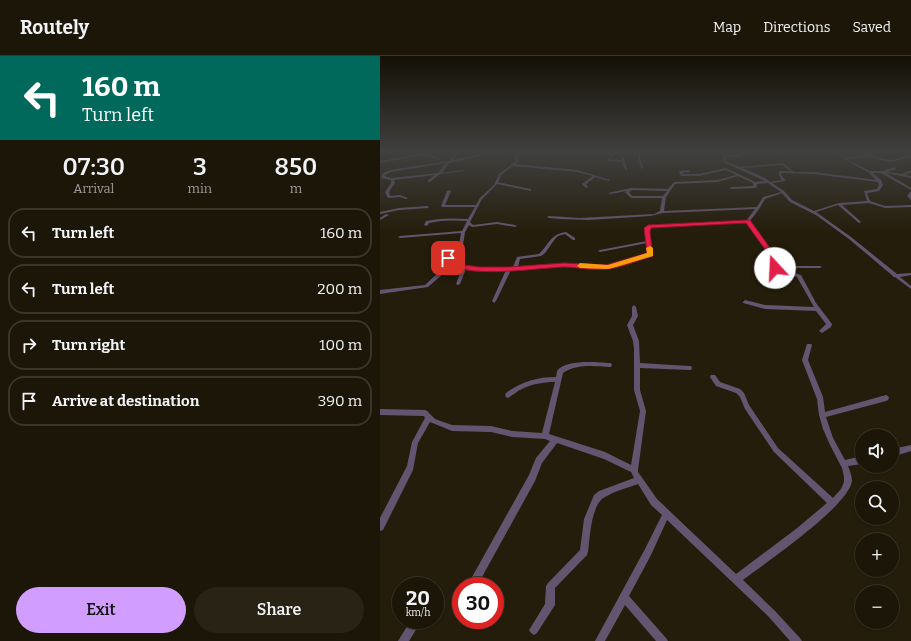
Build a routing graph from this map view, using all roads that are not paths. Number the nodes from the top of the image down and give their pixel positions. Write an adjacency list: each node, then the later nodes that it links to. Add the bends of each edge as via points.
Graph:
1 (388, 178): 14 (street)
2 (397, 178): 14 (street)
3 (432, 178): 16 (street)
4 (498, 178): 18 (street)
5 (592, 178): 21 (street, via 584,184)
6 (603, 178): 15 (street)
7 (727, 178): 26 (street, via 674,183)
8 (746, 178): 19 (street)
9 (759, 178): 20 (street)
10 (783, 178): 20 (street, via 784,180)
11 (858, 178): 17 (street)
12 (876, 178): 17 (street)
13 (893, 178): 24 (street)
14 (392, 179): 28 (street, via 393,183)
15 (609, 180)
16 (429, 181)
17 (880, 181): 36 (street, via 882,184 878,190 865,192)
18 (496, 183): 25 (street); 38 (street)
19 (755, 183): 20 (street); 22 (street, via 755,187)
20 (769, 183): 29 (street)
21 (586, 187)
22 (732, 188)
23 (631, 189): 26 (street); 31 (street); 33 (street, via 627,192 631,197)
24 (911, 189)
25 (530, 190)
26 (669, 190): 33 (street)
27 (449, 191): 38 (street, via 443,206)
28 (387, 192): 30 (street); 34 (street, via 390,197)
29 (783, 192): 41 (street, via 766,196); 43 (street, via 791,201)
30 (380, 193)
31 (610, 193)
32 (911, 193): 35 (street)
33 (664, 197): 42 (street)
34 (406, 198)
35 (911, 199)
36 (869, 202): 37 (street); 39 (street, via 884,207)
37 (839, 204): 43 (street); 50 (street)
38 (477, 206): 49 (street)
39 (911, 206)
40 (426, 207): 44 (street)
41 (758, 208): 42 (street); 48 (street)
42 (662, 212): 46 (street, via 599,219 566,220)
43 (814, 212): 64 (street)
44 (380, 213)
45 (387, 215): 47 (street)
46 (550, 217)
47 (380, 219)
48 (748, 221): 56 (street, via 650,226 647,228); 59 (street, via 773,256)
49 (470, 222): 51 (street, via 452,219 427,222); 52 (street, via 473,226 497,223); 53 (street)
50 (859, 222)
51 (426, 225)
52 (515, 226)
53 (463, 232): 54 (street); 58 (street, via 461,245 450,255)
54 (400, 237)
55 (574, 239): 62 (street, via 566,233 560,234 540,255 518,258)
56 (648, 242): 57 (street); 62 (street, via 651,255 609,267 558,265)
57 (600, 251)
58 (448, 261): 60 (street); 67 (street, via 441,273 426,286)
59 (775, 264): 61 (street, via 783,267); 71 (street, via 777,269 799,276)
60 (464, 267): 62 (street); 65 (street)
61 (820, 267)
62 (512, 269): 68 (street)
63 (911, 274): 64 (street)
64 (895, 276): 66 (street)
65 (458, 284)
66 (911, 288)
67 (380, 292)
68 (494, 301)
69 (745, 302): 71 (street, via 765,307)
70 (634, 307): 75 (street, via 636,316 630,325 636,341)
71 (818, 309): 72 (street, via 829,324)
72 (822, 331)
73 (809, 345): 82 (street, via 804,360 819,393)
74 (609, 365): 78 (street, via 572,366 561,371)
75 (637, 365): 76 (street); 90 (street, via 637,390 643,411)
76 (689, 368)
77 (714, 377): 92 (street, via 718,384 742,395 747,407 776,450)
78 (557, 380): 79 (street, via 543,380 523,385); 84 (street)
79 (508, 395)
80 (886, 398): 82 (street)
81 (380, 412): 83 (street, via 416,412)
82 (822, 415): 89 (street)
83 (429, 417): 84 (street, via 439,424 452,428 491,429 512,434); 94 (street, via 415,442 410,467)
84 (545, 436): 85 (street)
85 (555, 440): 90 (street, via 605,456); 95 (street, via 539,461)
86 (911, 448): 87 (street)
87 (899, 451)
88 (855, 461): 89 (street)
89 (843, 464): 92 (street, via 847,488)
90 (634, 470): 91 (street)
91 (639, 480): 93 (street); 99 (street, via 597,498 588,519 584,552 554,581 550,605)
92 (833, 503): 96 (street)
93 (666, 514): 96 (street); 97 (street)
94 (380, 527)
95 (477, 577)
96 (737, 580): 103 (street)
97 (624, 597): 101 (street); 102 (street)
98 (410, 629): 100 (street)
99 (534, 630)
100 (403, 641)
101 (600, 641)
102 (663, 641)
103 (797, 641)

